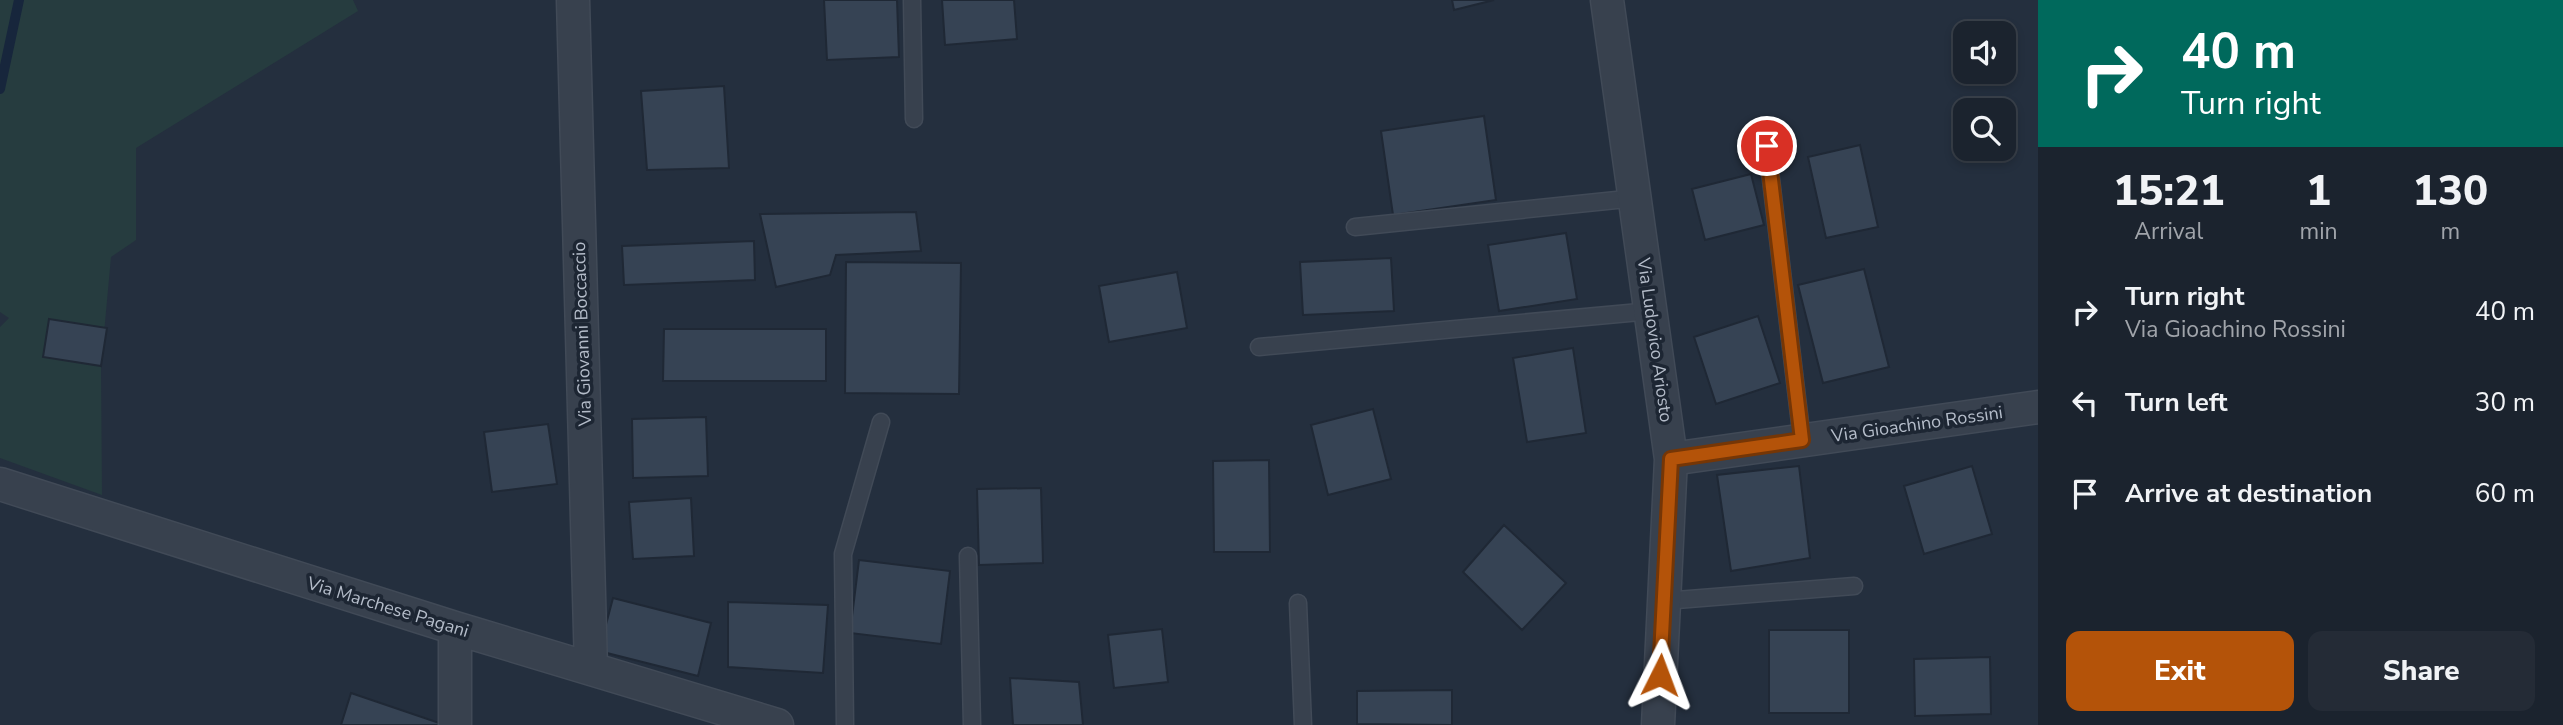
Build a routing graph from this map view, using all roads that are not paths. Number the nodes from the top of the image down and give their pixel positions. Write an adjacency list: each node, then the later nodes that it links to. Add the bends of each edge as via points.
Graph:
1 (573, 0): 20 (street, Via Giovanni Boccaccio)
2 (912, 0): 4 (lane)
3 (1607, 0): 6 (street, Via Ludovico Ariosto)
4 (914, 119)
5 (1767, 146): 12 (lane)
6 (1636, 198): 7 (lane); 8 (street, Via Ludovico Ariosto)
7 (1355, 227)
8 (1651, 311): 9 (lane); 13 (street, Via Ludovico Ariosto)
9 (1259, 347)
10 (2038, 407): 12 (street, Via Gioachino Rossini)
11 (881, 422): 24 (lane, via 844,554)
12 (1802, 440): 13 (street, Via Gioachino Rossini)
13 (1671, 459): 17 (street, Via Ludovico Ariosto)
14 (0, 484): 19 (street, Via Marchese Pagani)
15 (968, 556): 25 (lane)
16 (1854, 586): 17 (lane)
17 (1664, 601): 27 (street, Via Ludovico Ariosto)
18 (1298, 603): 26 (lane)
19 (455, 628): 20 (street, Via Marchese Pagani); 22 (street)
20 (591, 669): 21 (street, Via Marchese Pagani)
21 (734, 718): 23 (street, Via Marchese Pagani)
22 (455, 725)
23 (777, 725)
24 (845, 725)
25 (972, 725)
26 (1303, 725)
27 (1658, 725)

